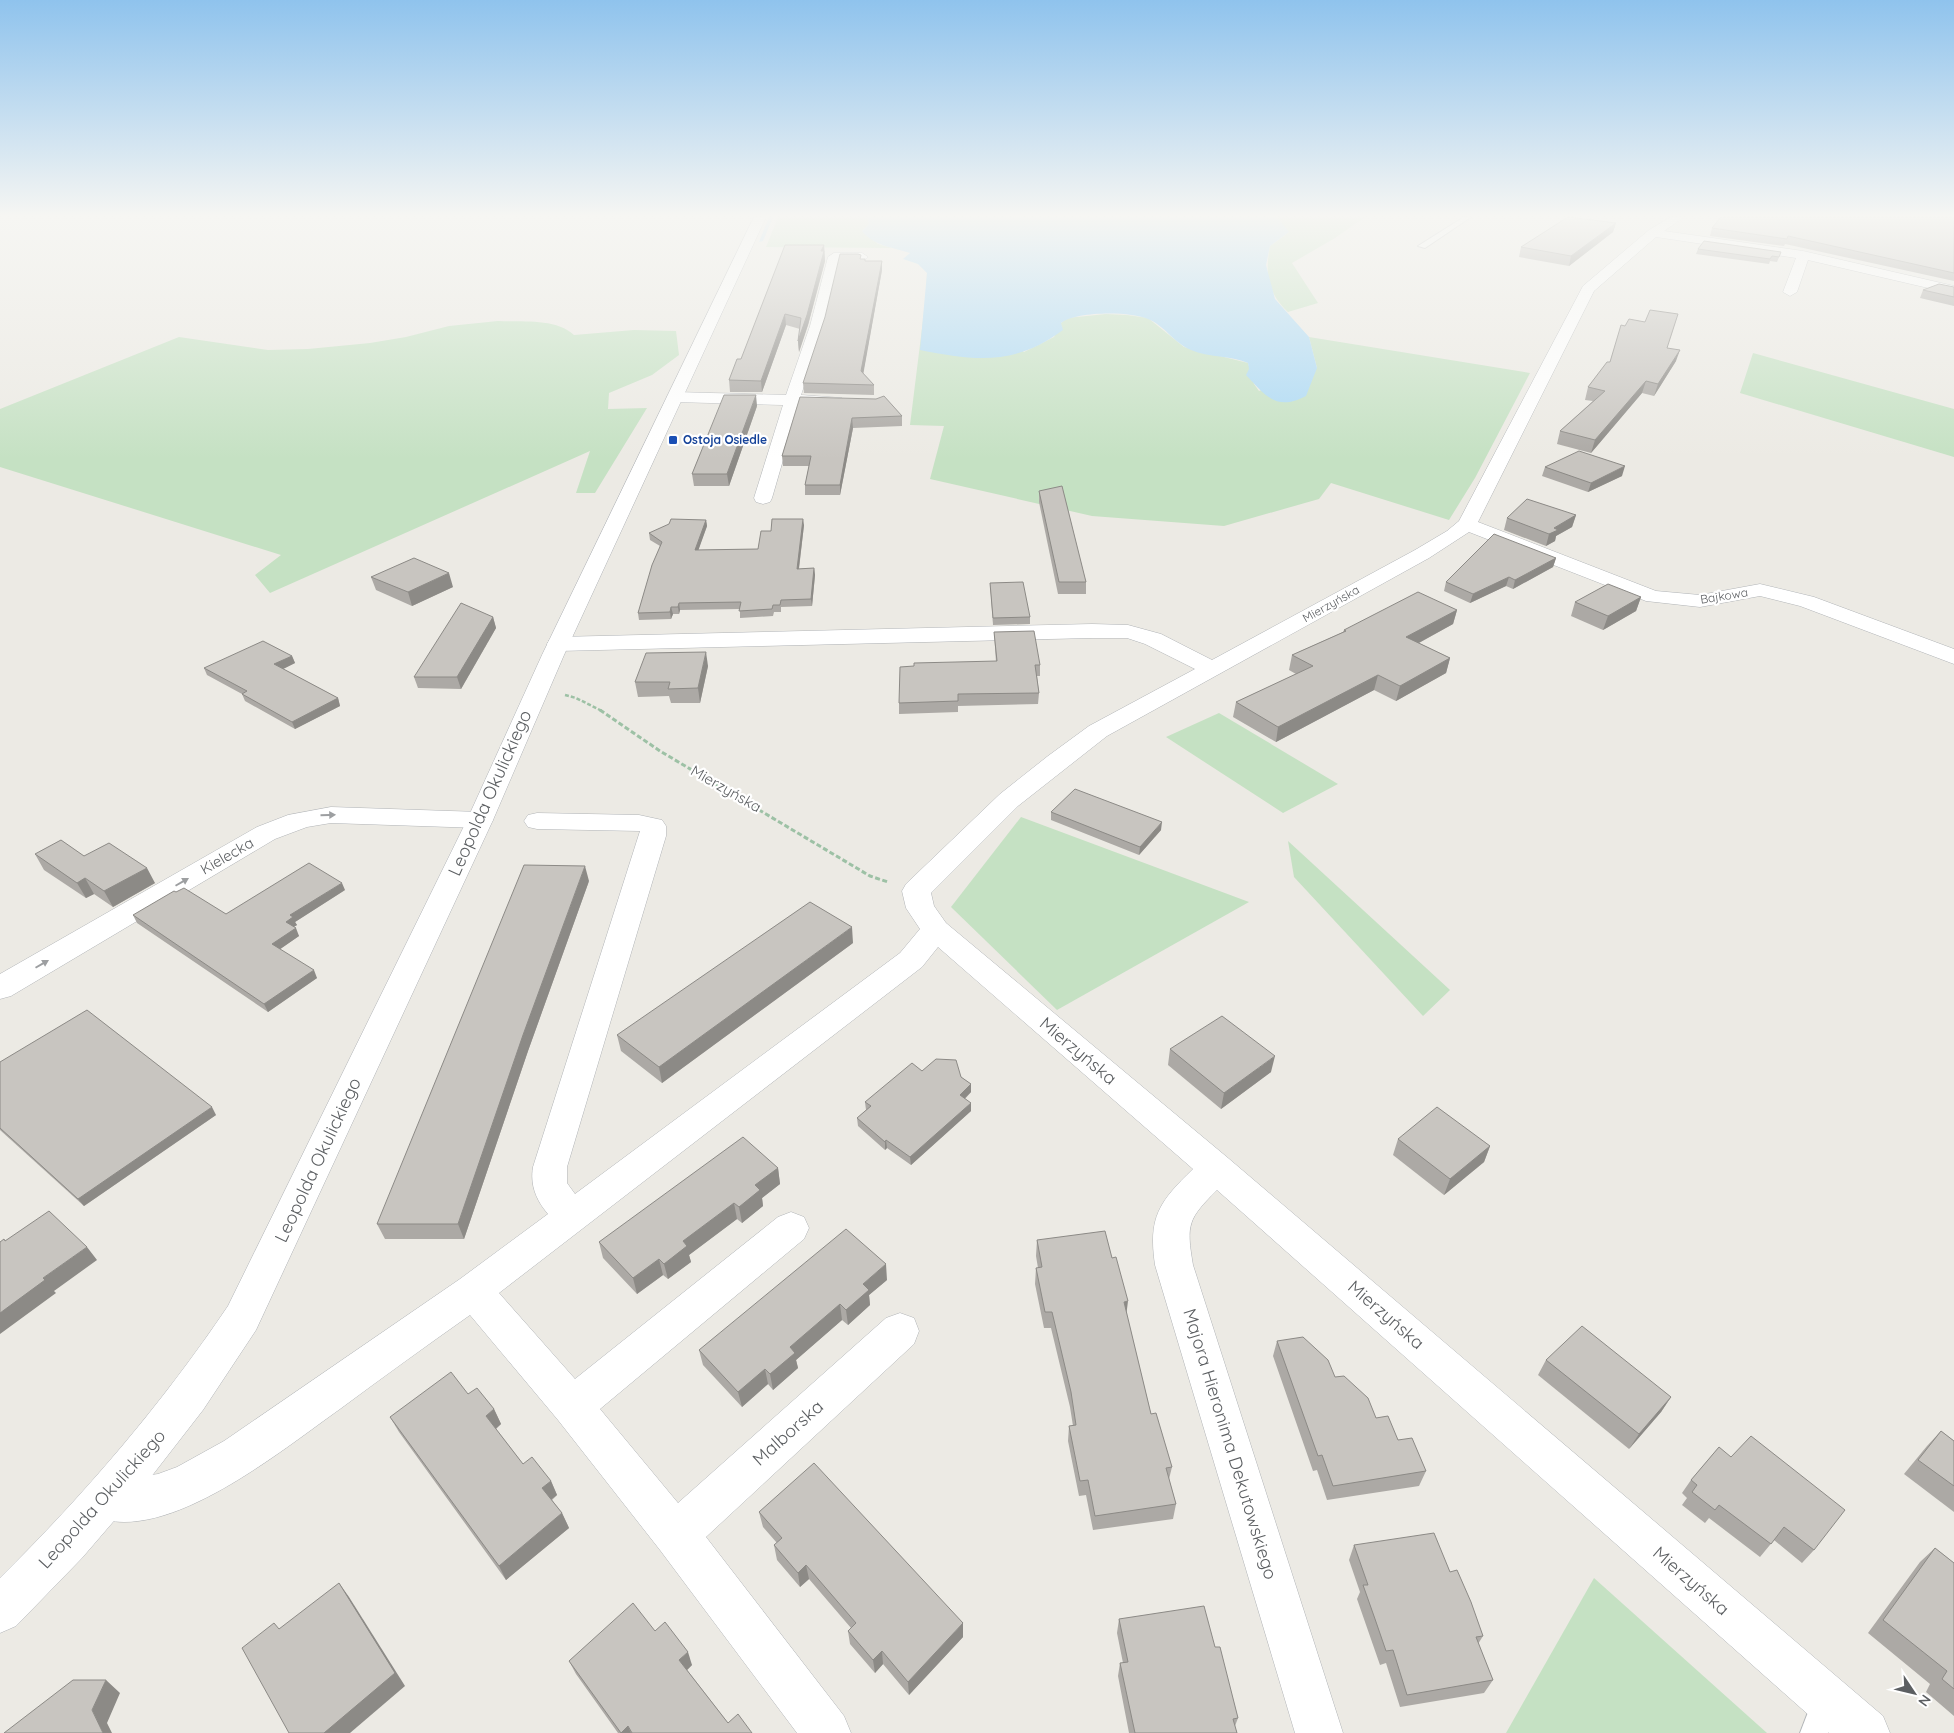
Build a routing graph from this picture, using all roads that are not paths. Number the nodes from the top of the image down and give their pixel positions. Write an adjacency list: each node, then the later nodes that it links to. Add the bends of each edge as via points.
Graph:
1 (722, 298): 4 (street, Leopolda Okulickiego)
2 (824, 298): 5 (street)
3 (1584, 298): 8 (street, Mierzyńska)
4 (675, 396): 5 (street); 9 (street, Leopolda Okulickiego)
5 (792, 400): 6 (street); 7 (street)
6 (849, 401)
7 (763, 498)
8 (1467, 524): 10 (street, Bajkowa, via 1653,597 1700,601 1760,590 1807,601); 11 (street, Mierzyńska, via 1422,554)
9 (556, 650): 11 (street, via 1128,632 1153,639); 12 (street, Leopolda Okulickiego)
10 (1954, 657)
11 (1213, 669): 14 (street, Mierzyńska, via 1098,731 1009,800 916,891 920,908)
12 (480, 820): 15 (street, Kielecka, one-way to 12, via 289,822 331,815); 22 (street, Leopolda Okulickiego, via 242,1318 216,1360 174,1416)
13 (537, 821): 17 (street, via 639,822 653,826 653,836 550,1167 549,1186 557,1200)
14 (936, 930): 16 (street, Mierzyńska); 17 (street, via 912,960)
15 (0, 988)
16 (1216, 1168): 25 (street, Mierzyńska); 27 (street, Majora Hieronima Dekutowskiego, via 1185,1200 1171,1224 1173,1258)
17 (574, 1216): 19 (street)
18 (791, 1228): 21 (street)
19 (473, 1291): 21 (street); 22 (street, via 239,1456 202,1477 169,1492 142,1499)
20 (900, 1332): 23 (street, Malborska)
21 (572, 1406): 23 (street)
22 (106, 1499): 24 (street, Leopolda Okulickiego)
23 (676, 1534): 26 (street)
24 (0, 1610)
25 (1820, 1716): 28 (street, Mierzyńska)
26 (827, 1733)
27 (1319, 1733)
28 (1866, 1733)

